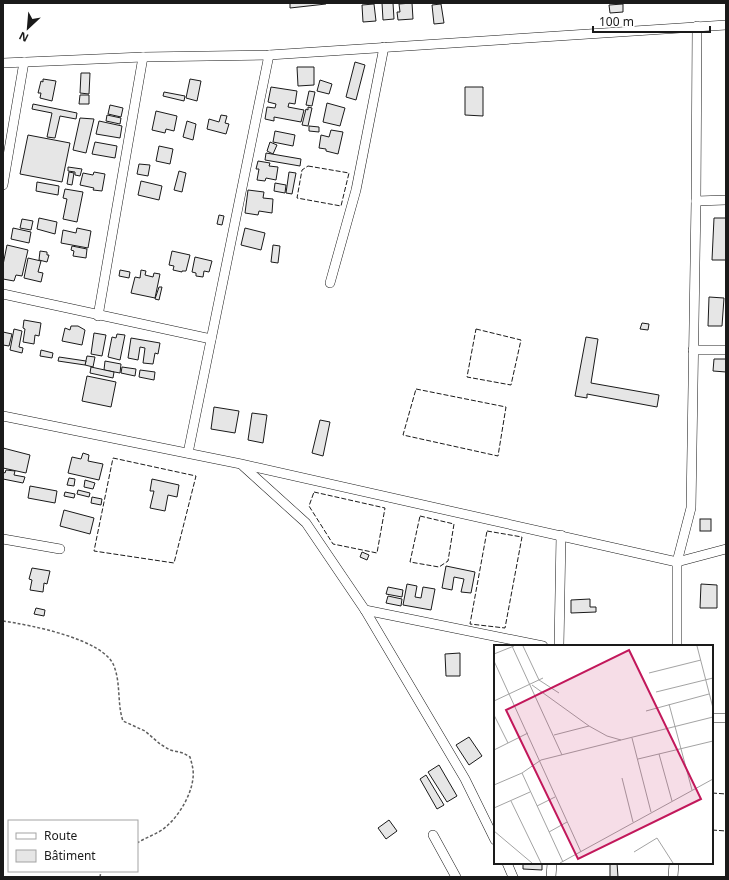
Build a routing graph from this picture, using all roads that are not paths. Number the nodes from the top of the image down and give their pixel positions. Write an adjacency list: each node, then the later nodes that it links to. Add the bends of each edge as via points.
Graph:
1 (726, 25): 2 (street)
2 (697, 26): 3 (street); 10 (street)
3 (384, 47): 4 (street); 11 (street, via 356,190)
4 (269, 54): 5 (street); 14 (street)
5 (143, 57): 6 (street); 13 (street)
6 (24, 62): 7 (street); 8 (street)
7 (3, 63)
8 (3, 185)
9 (726, 200): 10 (street)
10 (696, 201): 15 (street)
11 (330, 282)
12 (3, 294): 13 (street)
13 (98, 316): 14 (street)
14 (211, 339): 18 (street)
15 (693, 350): 16 (street); 24 (street, via 691,508)
16 (726, 350)
17 (3, 416): 18 (street)
18 (188, 454): 19 (street)
19 (241, 464): 20 (street); 25 (street, via 306,523)
20 (561, 535): 24 (street); 27 (street)
21 (3, 539): 22 (street)
22 (60, 549)
23 (726, 549): 24 (street)
24 (677, 562): 28 (street)
25 (365, 610): 26 (street); 32 (street, via 465,779)
26 (538, 645)
27 (559, 645)
28 (677, 645)
29 (713, 718): 30 (street)
30 (726, 718)
31 (433, 835): 36 (street)
32 (494, 838)
33 (506, 864): 37 (street)
34 (552, 864): 38 (street)
35 (674, 864): 39 (street)
36 (456, 877)
37 (513, 877)
38 (551, 877)
39 (673, 877)

